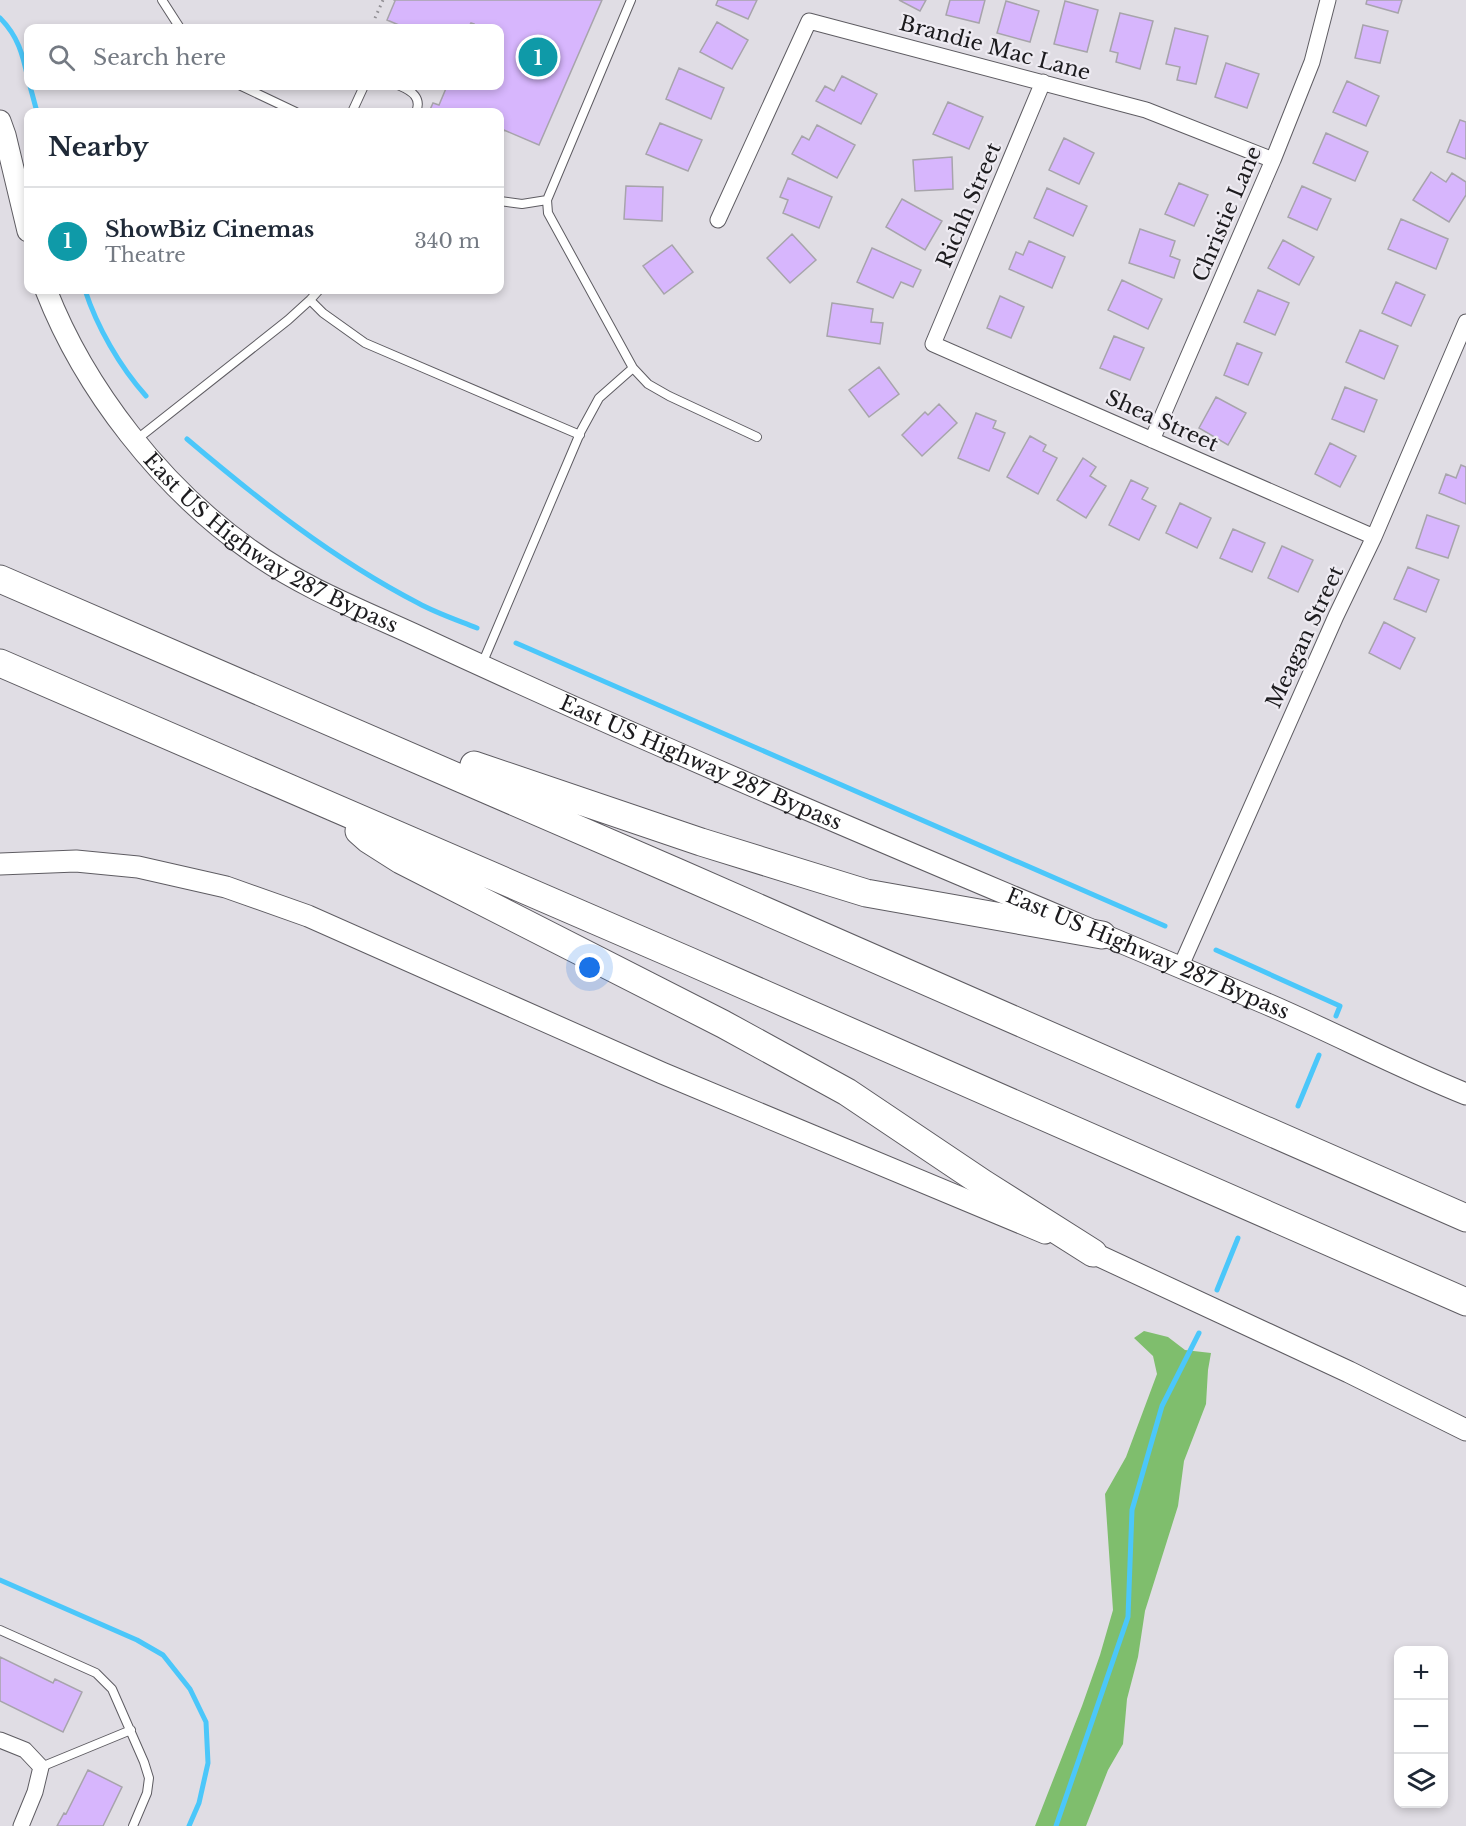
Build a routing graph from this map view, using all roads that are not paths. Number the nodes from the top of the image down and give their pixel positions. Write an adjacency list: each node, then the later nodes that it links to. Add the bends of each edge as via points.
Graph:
1 (162, 0): 4 (lane)
2 (631, 0): 14 (lane)
3 (1328, 0): 13 (street, Christie Lane, via 1312,63)
4 (177, 24)
5 (1042, 82): 13 (street, Brandie Mac Lane, via 1146,110); 17 (street, Brandie Mac Lane, via 809,21); 22 (street, Richh Street)
6 (249, 90): 9 (lane)
7 (362, 90): 10 (lane)
8 (409, 90): 11 (lane, via 417,98)
9 (288, 108)
10 (354, 108)
11 (418, 108)
12 (0, 121): 16 (main road)
13 (1273, 160): 26 (street, Christie Lane)
14 (547, 200): 15 (lane, via 522,204); 23 (lane, via 548,213)
15 (504, 202)
16 (24, 214)
17 (718, 220)
18 (48, 294): 27 (main road, East US Highway 287 Bypass, via 84,366)
19 (315, 294): 20 (lane)
20 (310, 300): 24 (lane, via 365,342); 27 (lane)
21 (1466, 322): 28 (street, Meagan Street)
22 (933, 344): 26 (street, Shea Street)
23 (633, 368): 24 (lane, via 599,398); 25 (lane, via 648,384 669,396)
24 (580, 435): 32 (lane)
25 (757, 437)
26 (1152, 440): 28 (street, Shea Street)
27 (135, 441): 32 (main road, East US Highway 287 Bypass, via 207,517 252,552 314,589)
28 (1374, 537): 36 (street, Meagan Street)
29 (0, 579): 30 (highway)
30 (179, 655): 35 (highway, via 218,658 488,771 866,893); 38 (highway)
31 (0, 663): 33 (highway)
32 (481, 665): 35 (main road, East US Highway 287 Bypass, via 855,831)
33 (337, 809): 39 (highway, via 368,839 401,860 847,1092); 40 (highway)
34 (0, 864): 39 (main road, via 76,861 138,867 247,894 308,916 662,1073)
35 (1102, 935): 36 (main road, East US Highway 287 Bypass)
36 (1180, 968): 37 (main road, East US Highway 287 Bypass)
37 (1466, 1094)
38 (1466, 1218)
39 (1093, 1253): 41 (main road)
40 (1466, 1302)
41 (1466, 1430)
42 (0, 1630): 43 (lane, via 96,1673 112,1689)
43 (131, 1730): 45 (lane); 47 (lane, via 149,1778)
44 (0, 1740): 45 (street, via 25,1750)
45 (41, 1767): 46 (street)
46 (21, 1826)
47 (133, 1826)

